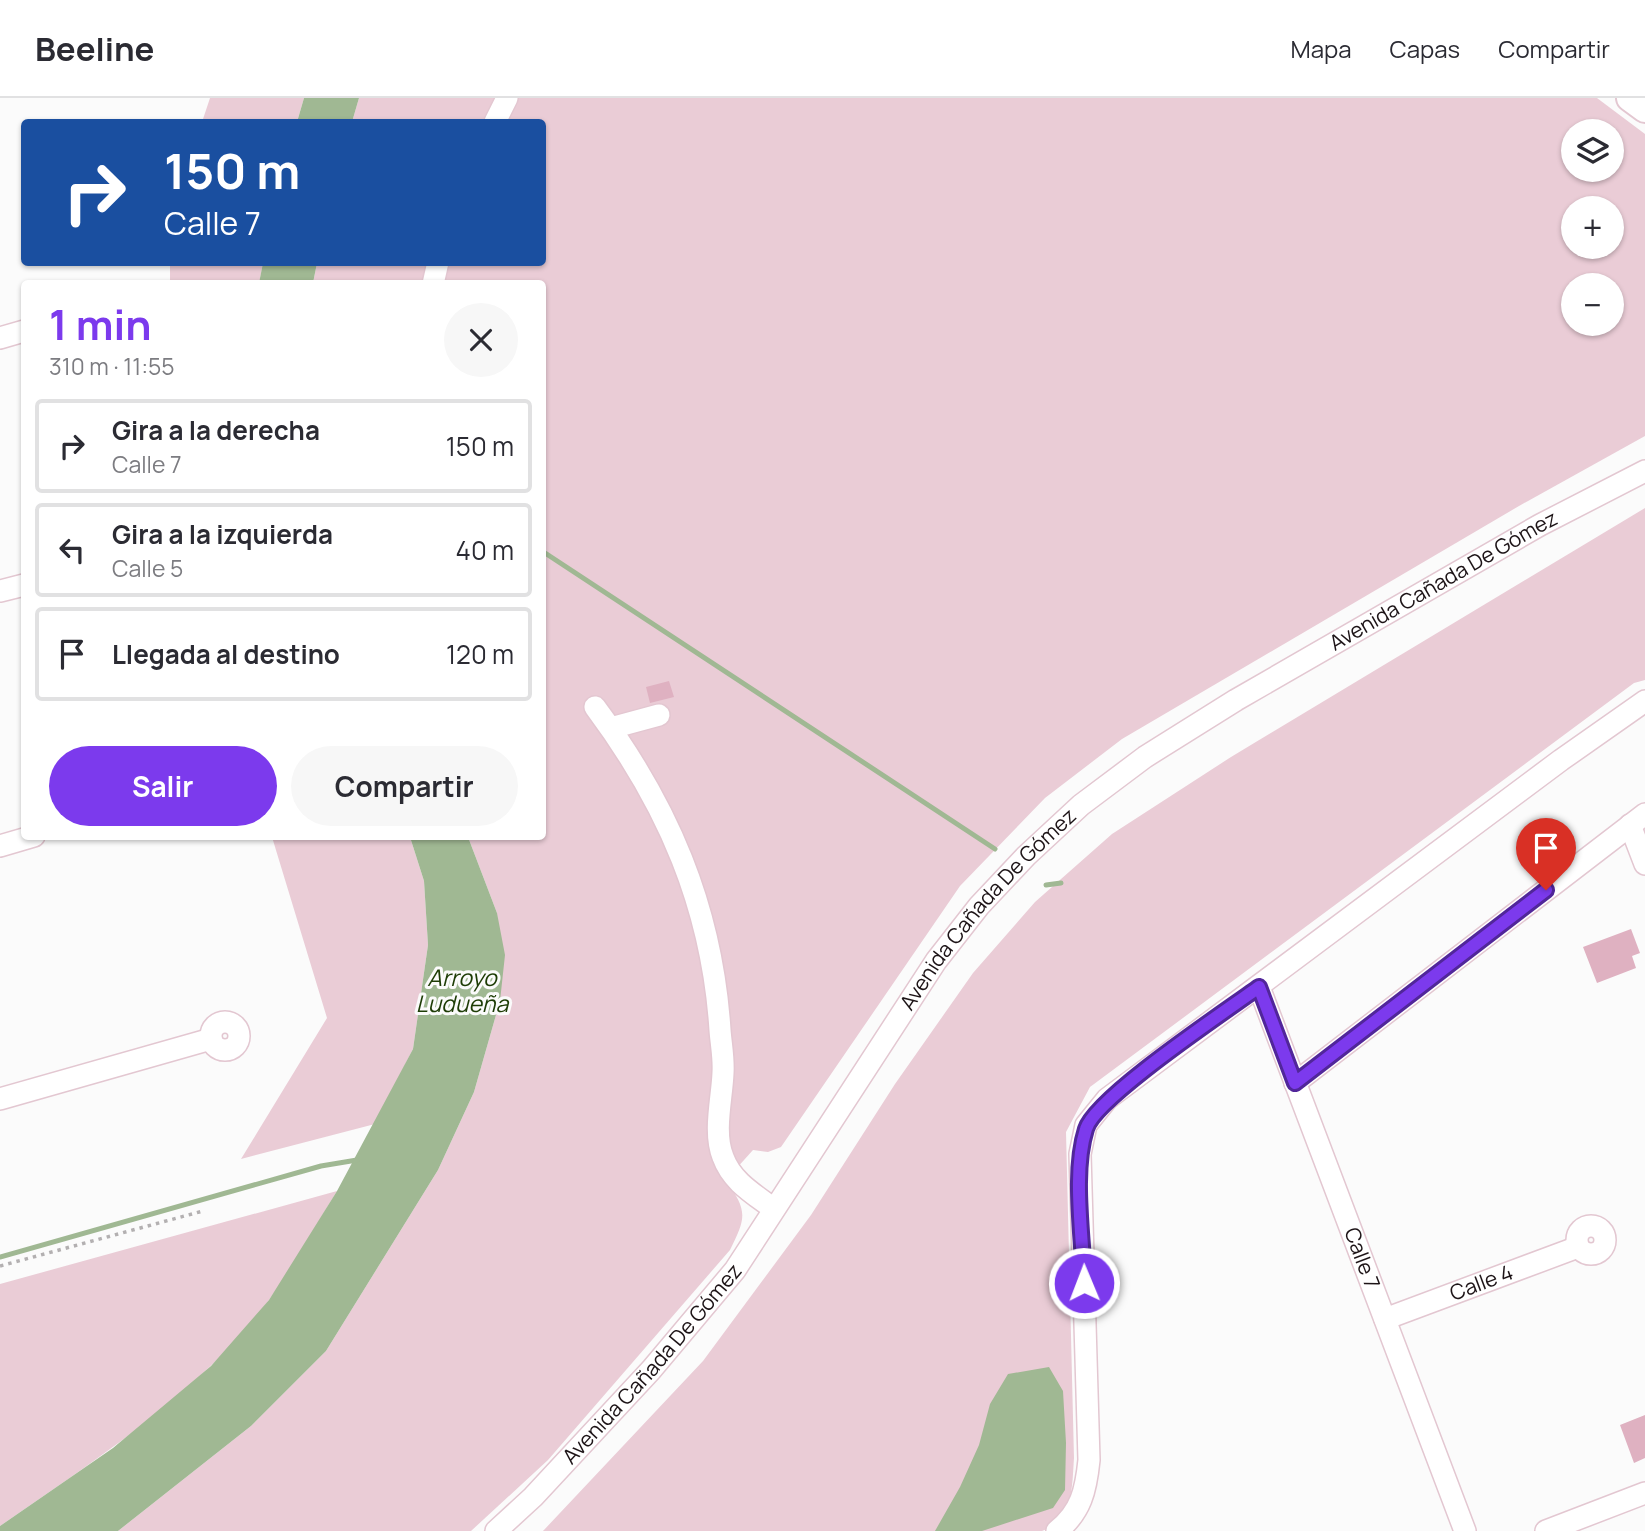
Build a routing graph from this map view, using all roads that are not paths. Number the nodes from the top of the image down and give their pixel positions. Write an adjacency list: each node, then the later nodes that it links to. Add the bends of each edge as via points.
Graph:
1 (507, 98): 4 (street)
2 (1630, 98): 3 (main road)
3 (1645, 108)
4 (496, 119)
5 (21, 332): 6 (street)
6 (0, 338)
7 (1645, 471): 22 (street, Avenida Cañada De Gómez, via 1540,525 1247,694 1146,757 1081,805 1016,866 936,961)
8 (21, 585): 9 (street)
9 (0, 592)
10 (1645, 701): 18 (street)
11 (595, 707): 13 (street)
12 (659, 715): 13 (street)
13 (611, 728): 22 (street, via 651,789 678,843 698,902 719,1013 722,1157 736,1181)
14 (1638, 819): 17 (street); 20 (street)
15 (21, 840): 16 (street)
16 (0, 846)
17 (1645, 864)
18 (1259, 987): 20 (street, Calle 7); 27 (street, via 1107,1099 1086,1125 1080,1154 1089,1460 1086,1492 1072,1518)
19 (211, 1039): 21 (street)
20 (1295, 1083): 24 (street, Calle 7)
21 (0, 1099)
22 (775, 1209): 26 (street, Avenida Cañada De Gómez, via 735,1270 651,1370)
23 (1578, 1247): 24 (street, Calle 4)
24 (1385, 1320): 28 (street, Calle 7)
25 (1645, 1493): 29 (street)
26 (496, 1531)
27 (1057, 1531)
28 (1465, 1531)
29 (1546, 1531)

